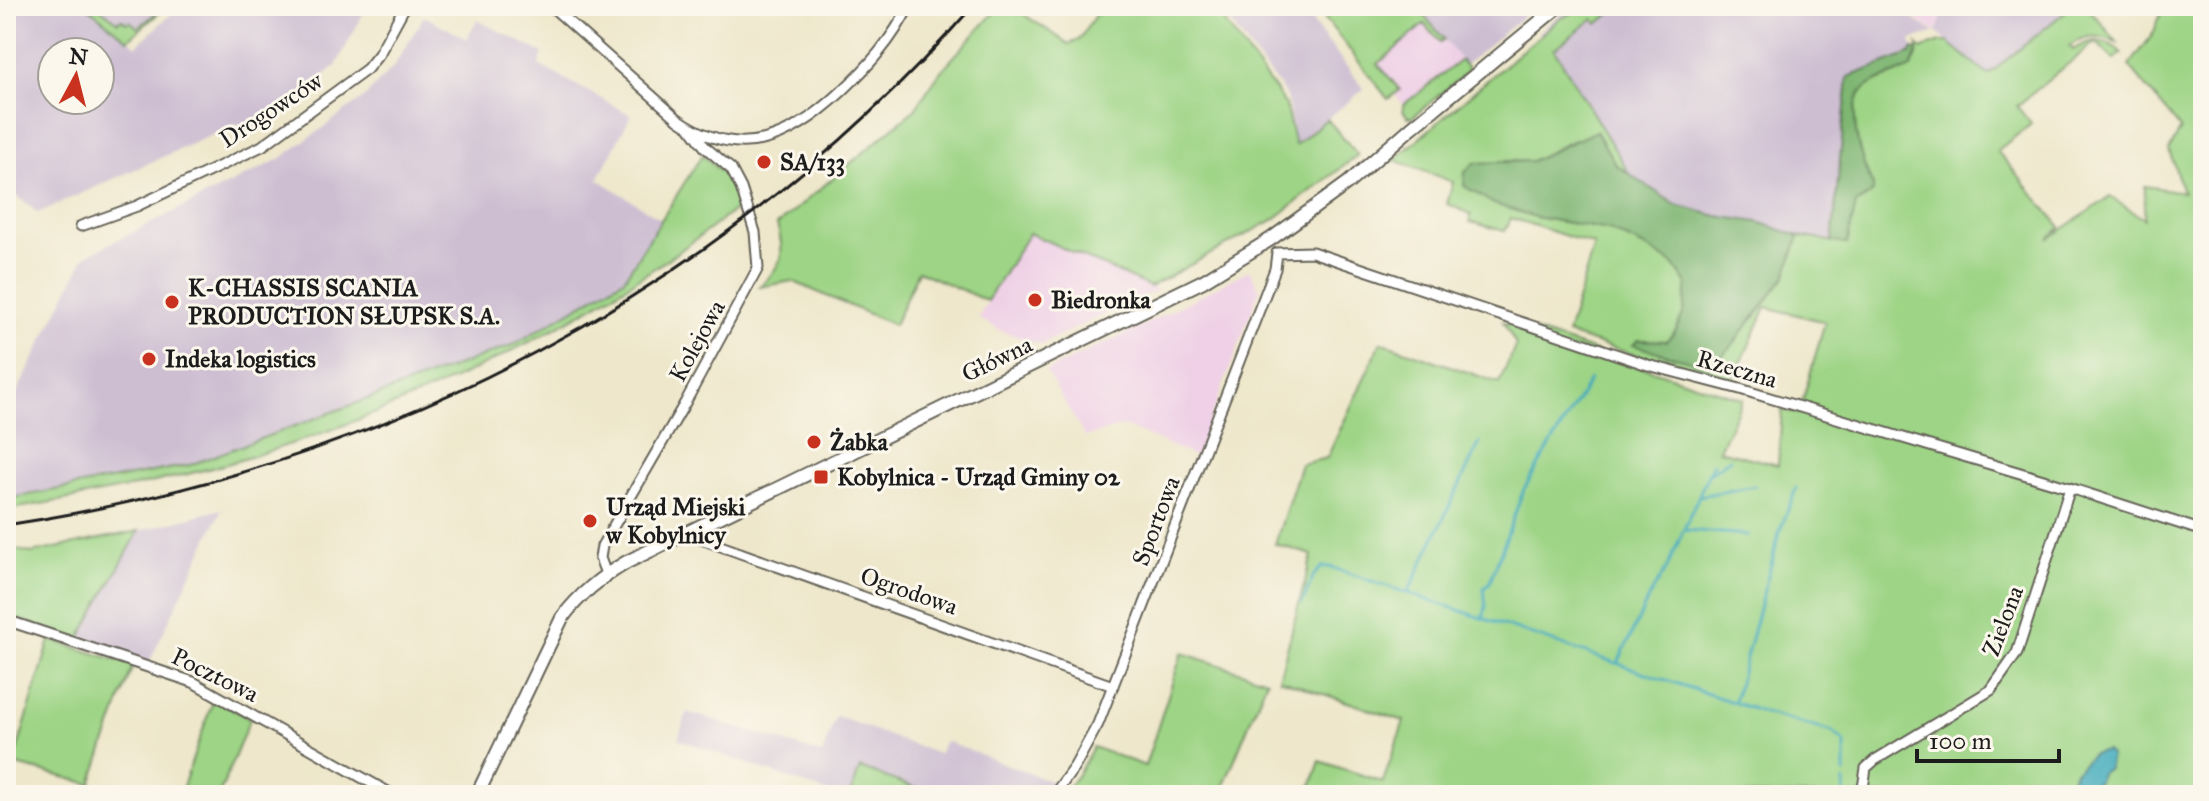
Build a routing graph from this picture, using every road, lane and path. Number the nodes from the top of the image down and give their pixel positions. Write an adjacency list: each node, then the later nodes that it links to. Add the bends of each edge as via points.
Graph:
1 (405, 6): 6 (street, Drogowców, via 367,69 262,146 137,206)
2 (551, 6): 5 (street)
3 (909, 6): 5 (street, via 871,63 801,126 777,137 742,142)
4 (1559, 6): 7 (main road, Główna, via 1348,183)
5 (690, 127): 12 (street, Kolejowa, via 731,169 741,188 755,232 758,268 602,546)
6 (81, 226)
7 (1271, 239): 8 (street); 10 (main road, Główna, via 1143,312)
8 (1277, 253): 9 (street, Rzeczna, via 1312,252 1648,365); 14 (street, Sportowa)
9 (2070, 488): 11 (street, Rzeczna); 18 (street, Zielona, via 2017,653 2003,677 1991,690 1875,760 1866,768)
10 (694, 531): 12 (main road, Główna); 14 (street, Ogrodowa, via 701,539)
11 (2203, 531)
12 (606, 574): 16 (main road, Główna, via 562,618)
13 (6, 620): 15 (street, Pocztowa, via 193,682)
14 (1113, 686): 17 (street, Sportowa, via 1098,724)
15 (393, 795)
16 (477, 795)
17 (1054, 795)
18 (1862, 795)

